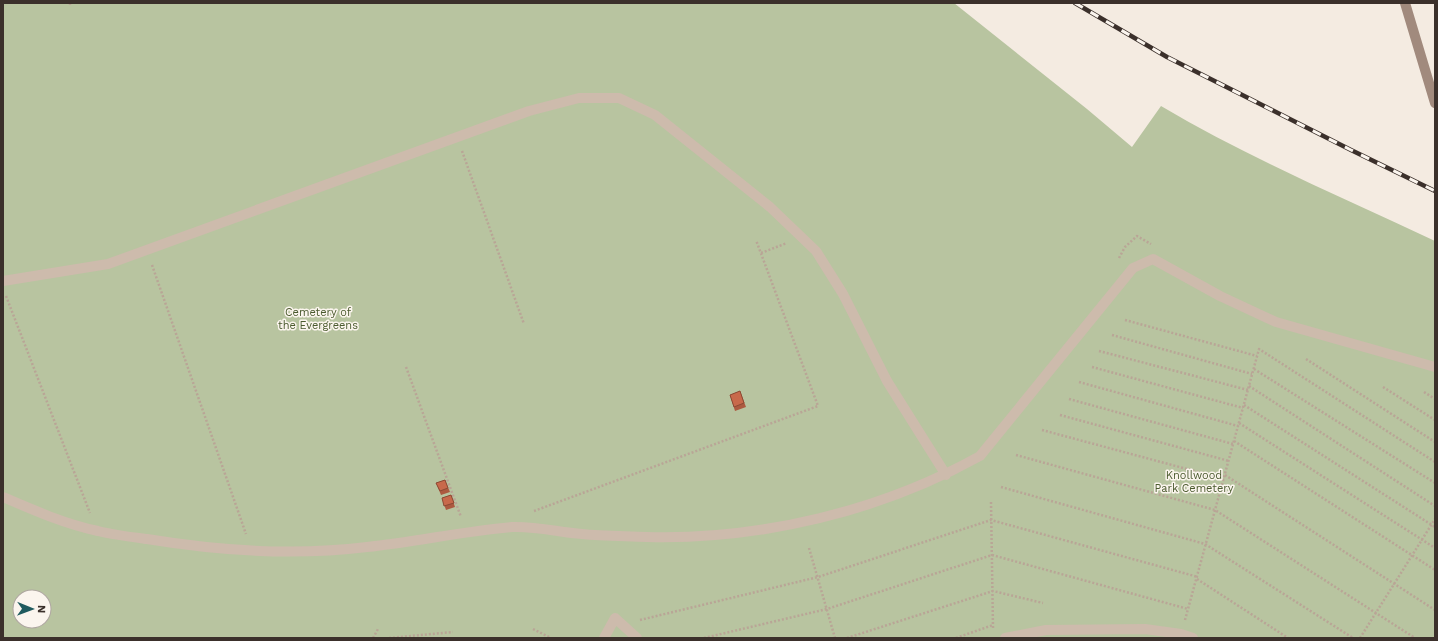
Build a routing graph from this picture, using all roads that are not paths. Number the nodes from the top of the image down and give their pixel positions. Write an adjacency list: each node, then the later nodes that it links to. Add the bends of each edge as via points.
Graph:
1 (1405, 3): 2 (main road)
2 (1435, 103)
3 (3, 281): 5 (lane, via 108,264 529,111 579,98 619,98 655,115 770,207 816,251 844,294 887,381)
4 (1435, 367): 5 (lane, via 1276,322 1220,296 1153,259 1133,268 980,456)
5 (946, 475): 6 (lane, via 884,498 799,523 721,536 649,537 580,534 544,528 514,527 453,533 368,547 294,553 186,546 97,531 32,510)
6 (3, 497)
7 (1045, 634): 10 (lane); 11 (lane, via 1144,629)
8 (604, 638): 9 (lane, via 615,618)
9 (637, 638)
10 (1005, 638)
11 (1192, 638)

